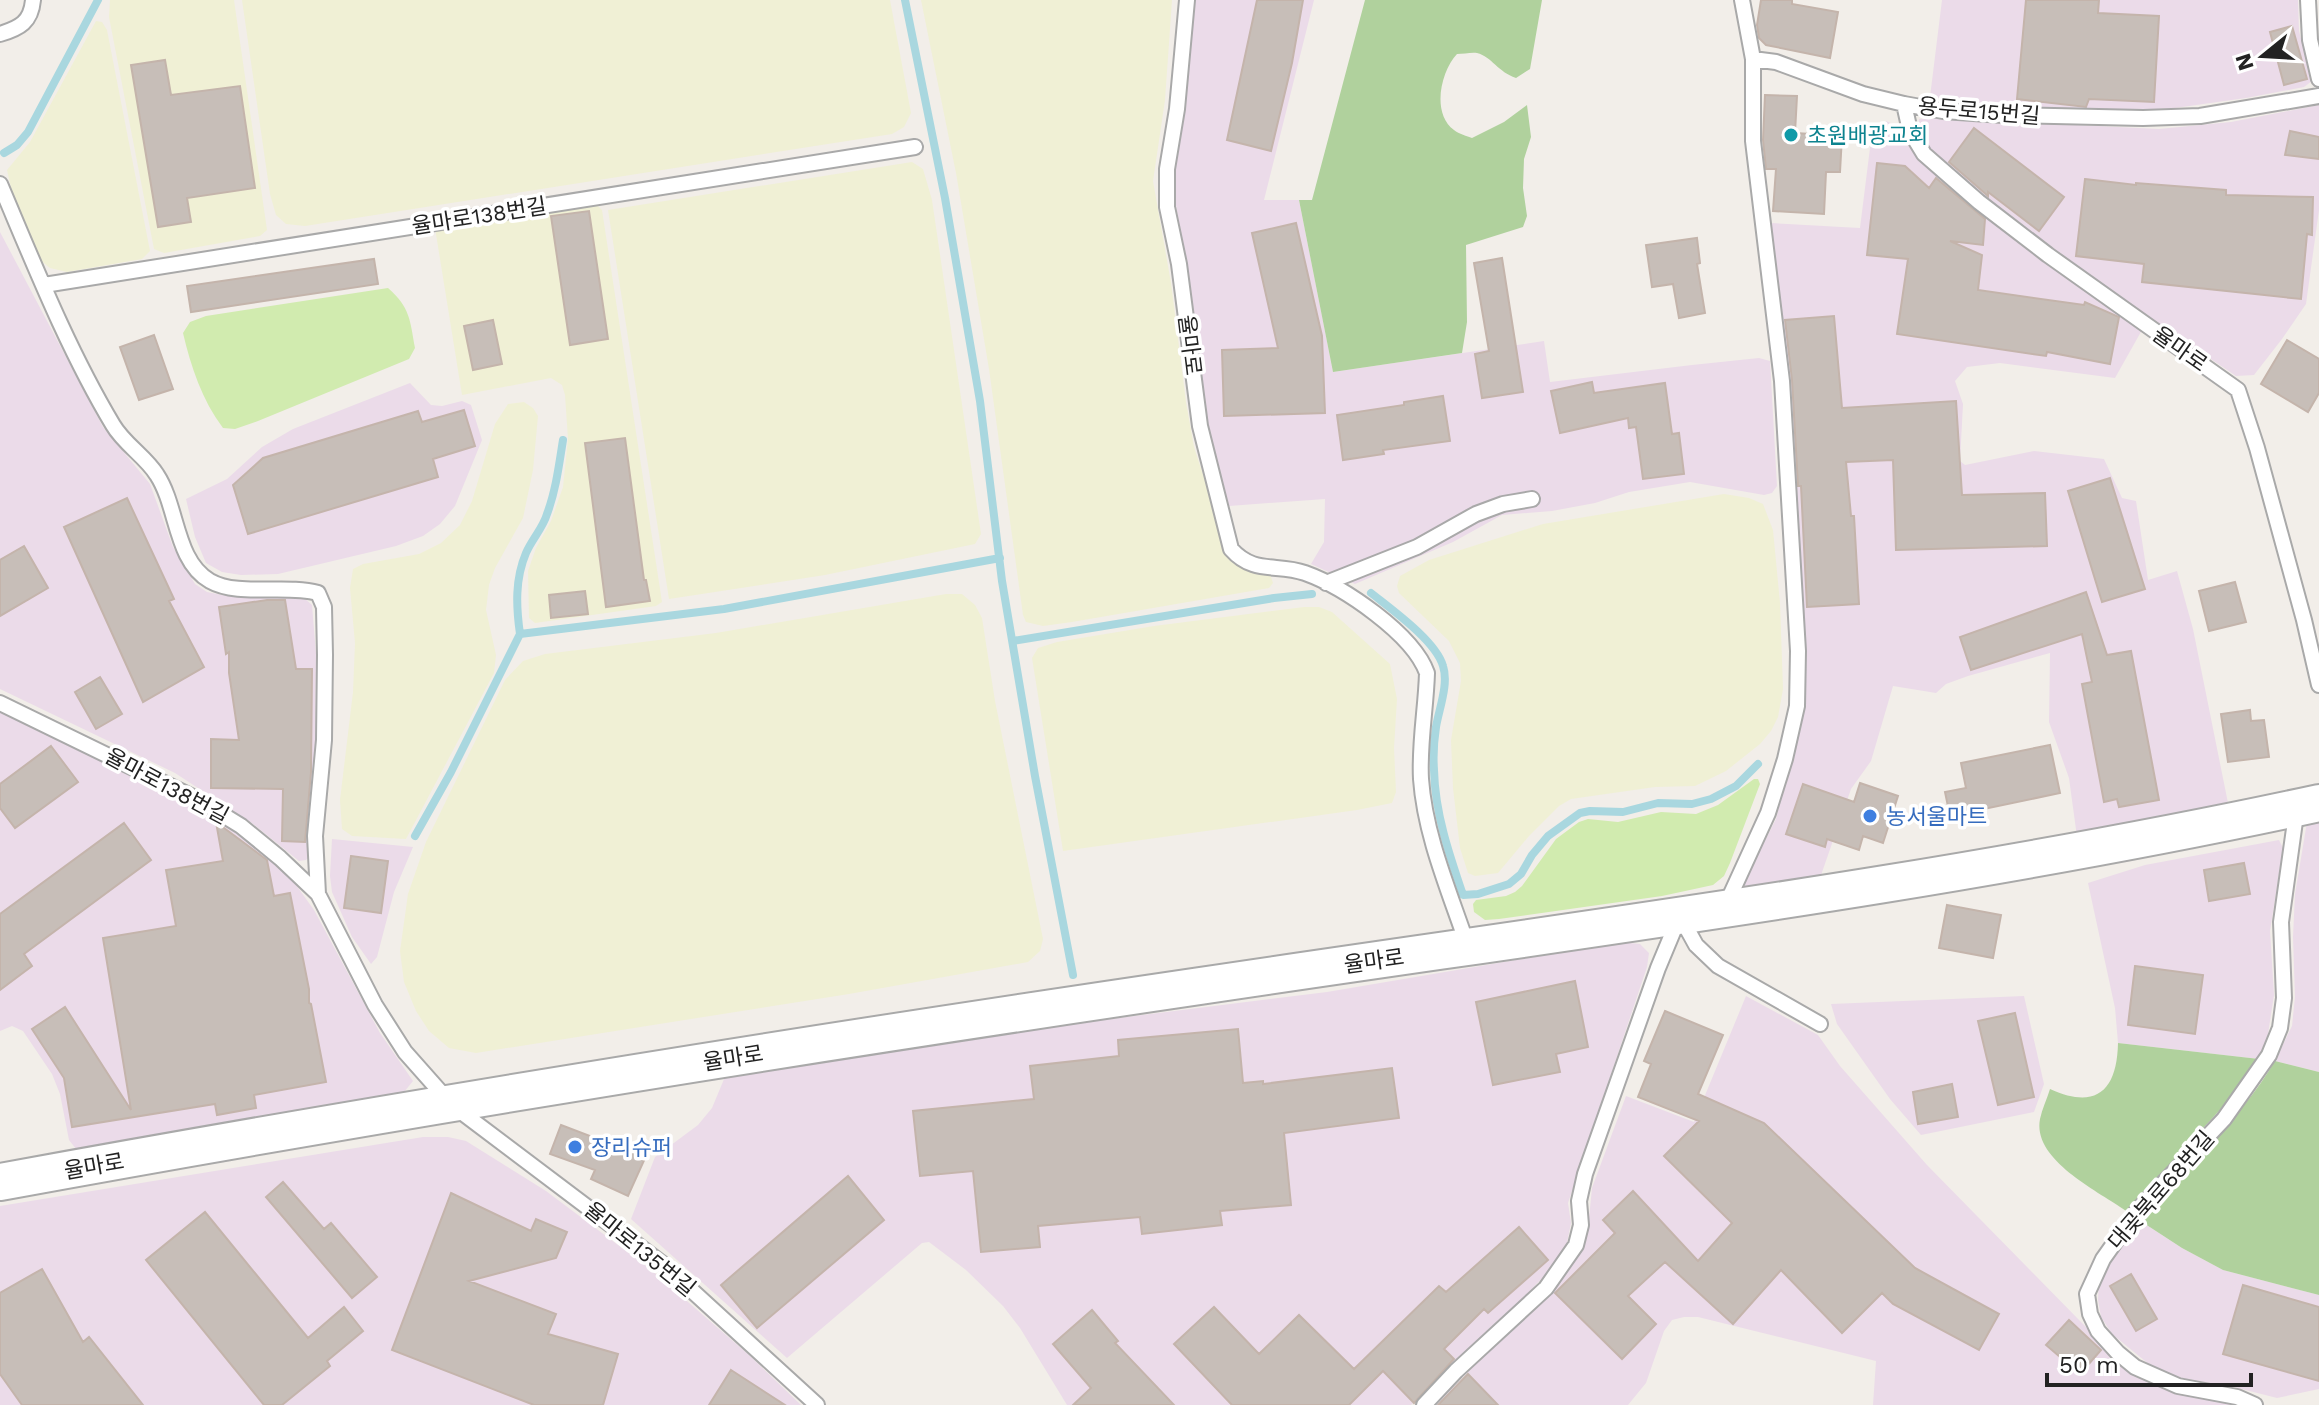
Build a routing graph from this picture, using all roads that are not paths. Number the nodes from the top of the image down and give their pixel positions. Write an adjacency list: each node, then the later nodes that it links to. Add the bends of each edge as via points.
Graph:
1 (33, 0): 5 (lane, via 25,24)
2 (1187, 0): 14 (lane, 율마로, via 1167,207 1213,484 1231,549 1243,561 1304,573)
3 (1742, 0): 6 (lane)
4 (2308, 0): 7 (lane)
5 (0, 34)
6 (1753, 59): 9 (lane, 용두로15번길); 19 (lane, via 1753,141 1782,381 1797,706 1768,813)
7 (2319, 79)
8 (2319, 96): 9 (lane, 용두로15번길, via 2200,116 2143,118 2003,115)
9 (1904, 104): 15 (lane, 율마로, via 1910,131 1924,154 1979,202 2238,390)
10 (915, 147): 12 (lane, 율마로138번길)
11 (0, 184): 12 (lane, 율마로138번길)
12 (44, 285): 18 (lane, 율마로138번길, via 115,429 156,473 195,571 213,583 238,588 318,593 324,607 324,740 315,836)
13 (1532, 499): 14 (lane, via 1476,514 1417,547)
14 (1326, 583): 21 (lane, 율마로, via 1354,596 1388,625 1427,673 1421,756 1425,805)
15 (2319, 685)
16 (0, 703): 18 (lane, 율마로138번길, via 197,799 241,826)
17 (2308, 805): 19 (street, 율마로); 23 (lane, 율마로, via 2281,922)
18 (318, 894): 24 (lane, 율마로138번길, via 375,1005 405,1052)
19 (1725, 908): 20 (street, 율마로)
20 (1679, 916): 21 (street, 율마로); 22 (lane, via 1696,945 1718,966); 27 (lane, via 1585,1174 1576,1245 1546,1288)
21 (1468, 947): 24 (street, 율마로, via 599,1078)
22 (1820, 1024)
23 (2280, 1028): 28 (lane, 대곶북로68번길, via 2244,1093 2137,1211 2103,1259 2087,1294 2098,1331 2135,1367 2178,1386)
24 (452, 1105): 25 (street, 율마로); 26 (lane, 율마로135번길, via 664,1265)
25 (0, 1182)
26 (817, 1405)
27 (1424, 1405)
28 (2255, 1405)

